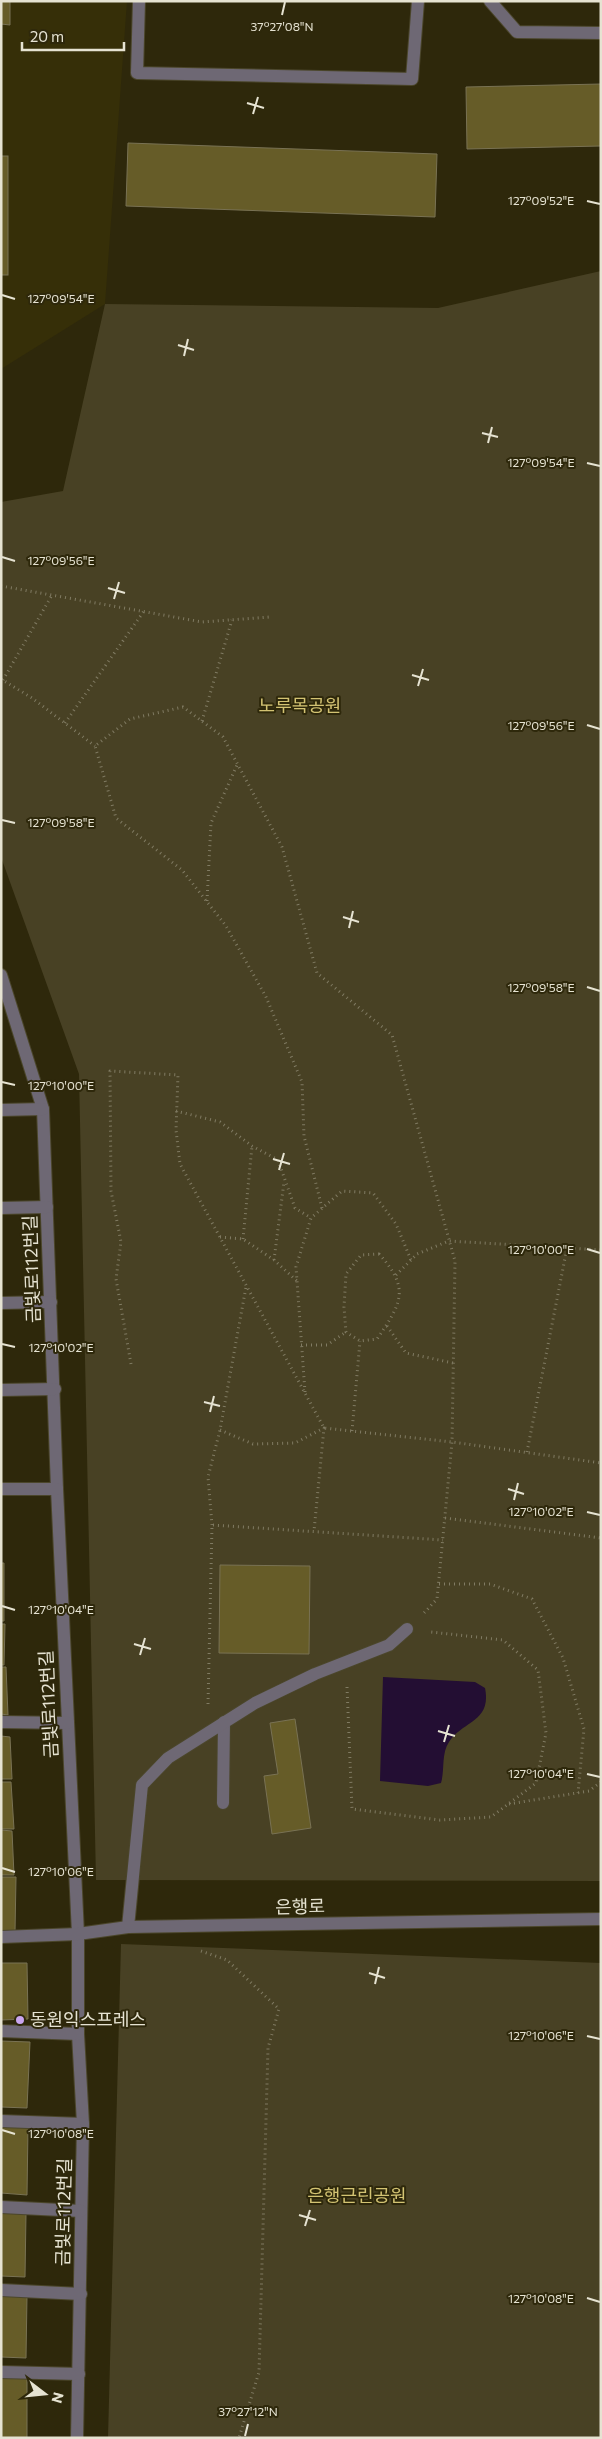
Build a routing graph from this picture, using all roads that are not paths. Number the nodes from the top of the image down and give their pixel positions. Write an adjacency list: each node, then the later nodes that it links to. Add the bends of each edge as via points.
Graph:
1 (139, 1): 2 (street, via 137,73 412,79)
2 (418, 1)
3 (490, 1): 4 (street, via 517,32)
4 (601, 33)
5 (1, 975): 6 (street, 금빛로112번길)
6 (6, 1009): 7 (street, 금빛로112번길)
7 (44, 1109): 8 (street); 10 (street, 금빛로112번길)
8 (1, 1110)
9 (1, 1208): 10 (street)
10 (47, 1208): 11 (street, 금빛로112번길)
11 (51, 1302): 12 (street); 13 (street, 금빛로112번길)
12 (1, 1303)
13 (55, 1389): 14 (street); 16 (street, 금빛로112번길)
14 (1, 1390)
15 (1, 1489): 16 (street)
16 (57, 1489): 19 (street, 금빛로112번길)
17 (407, 1629): 20 (street, via 389,1645 315,1674)
18 (1, 1722): 19 (street)
19 (68, 1722): 24 (street, 금빛로112번길)
20 (224, 1722): 21 (street); 23 (street, via 168,1758 142,1785)
21 (223, 1804)
22 (601, 1919): 23 (street, 은행로)
23 (128, 1927): 24 (street, 은행로)
24 (78, 1934): 25 (street, 은행로); 27 (street, 금빛로112번길)
25 (1, 1937)
26 (1, 2031): 27 (street)
27 (78, 2034): 29 (street, 금빛로112번길)
28 (1, 2121): 29 (street)
29 (83, 2124): 31 (street, 금빛로112번길)
30 (1, 2207): 31 (street)
31 (81, 2211): 33 (street, 금빛로112번길)
32 (1, 2290): 33 (street)
33 (81, 2294): 35 (street, 금빛로112번길)
34 (1, 2372): 35 (street)
35 (79, 2374): 36 (street, 금빛로112번길)
36 (77, 2438)

